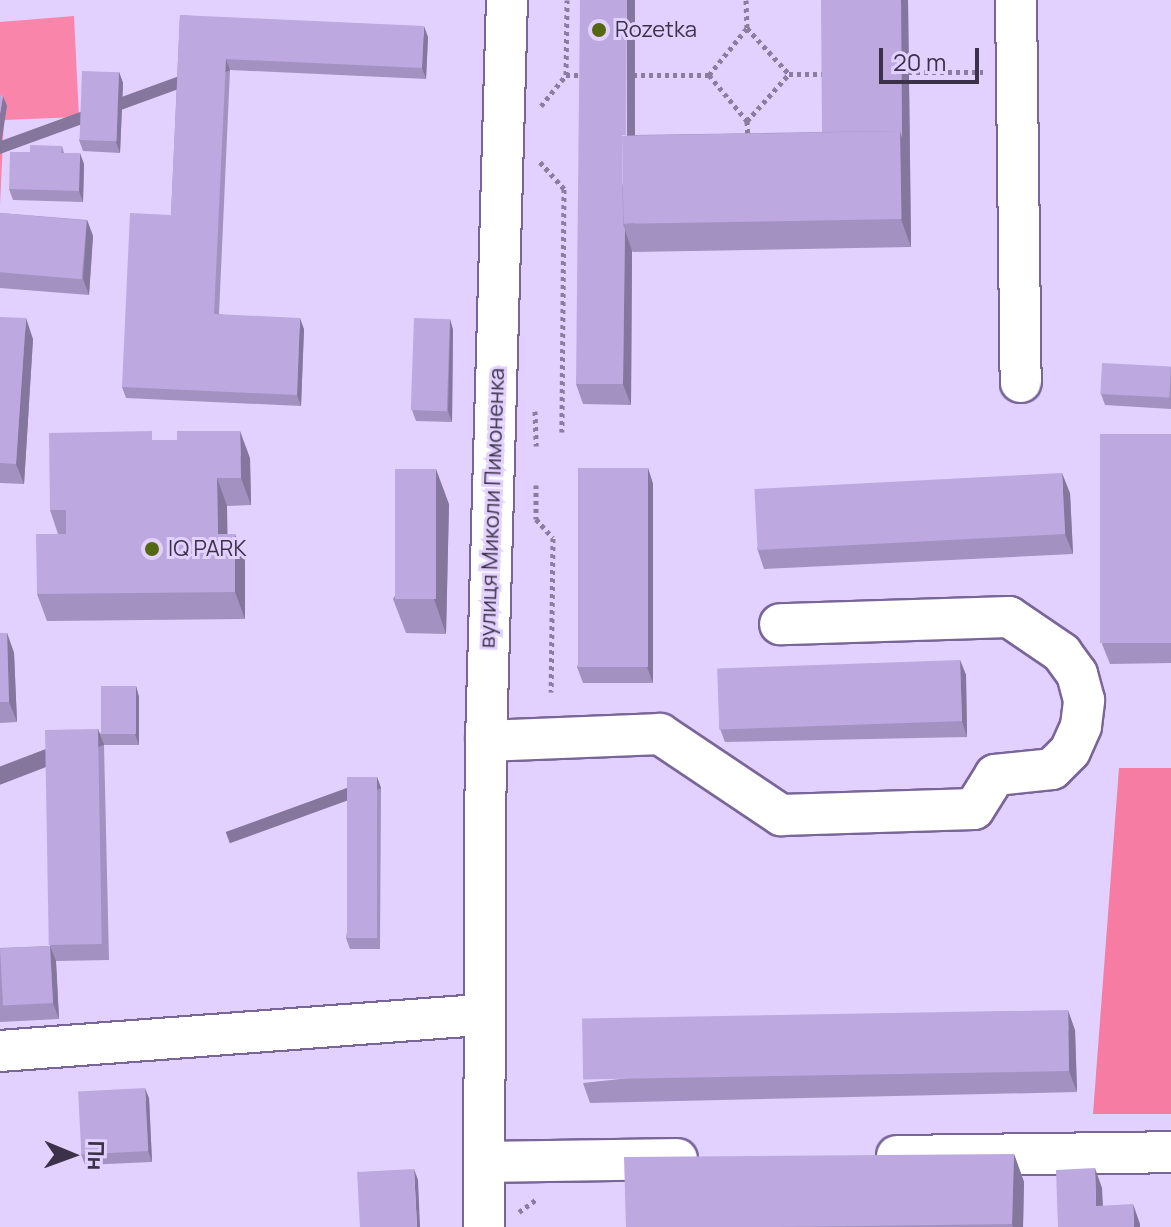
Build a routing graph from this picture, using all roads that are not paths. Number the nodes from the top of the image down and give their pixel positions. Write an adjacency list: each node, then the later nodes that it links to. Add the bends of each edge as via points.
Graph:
1 (507, 0): 5 (street, вулиця Миколи Пимоненка)
2 (1016, 0): 3 (street)
3 (1021, 382)
4 (780, 624): 5 (street, via 1009,617 1062,653 1077,674 1084,700 1081,726 1070,751 1052,769 995,775 974,809 781,815 660,734)
5 (486, 741): 6 (street, вулиця Миколи Пимоненка)
6 (484, 1015): 7 (street); 11 (street, вулиця Миколи Пимоненка)
7 (0, 1051)
8 (1171, 1152): 9 (street)
9 (858, 1156)
10 (715, 1159): 11 (street)
11 (485, 1162): 12 (street, вулиця Миколи Пимоненка)
12 (484, 1227)

